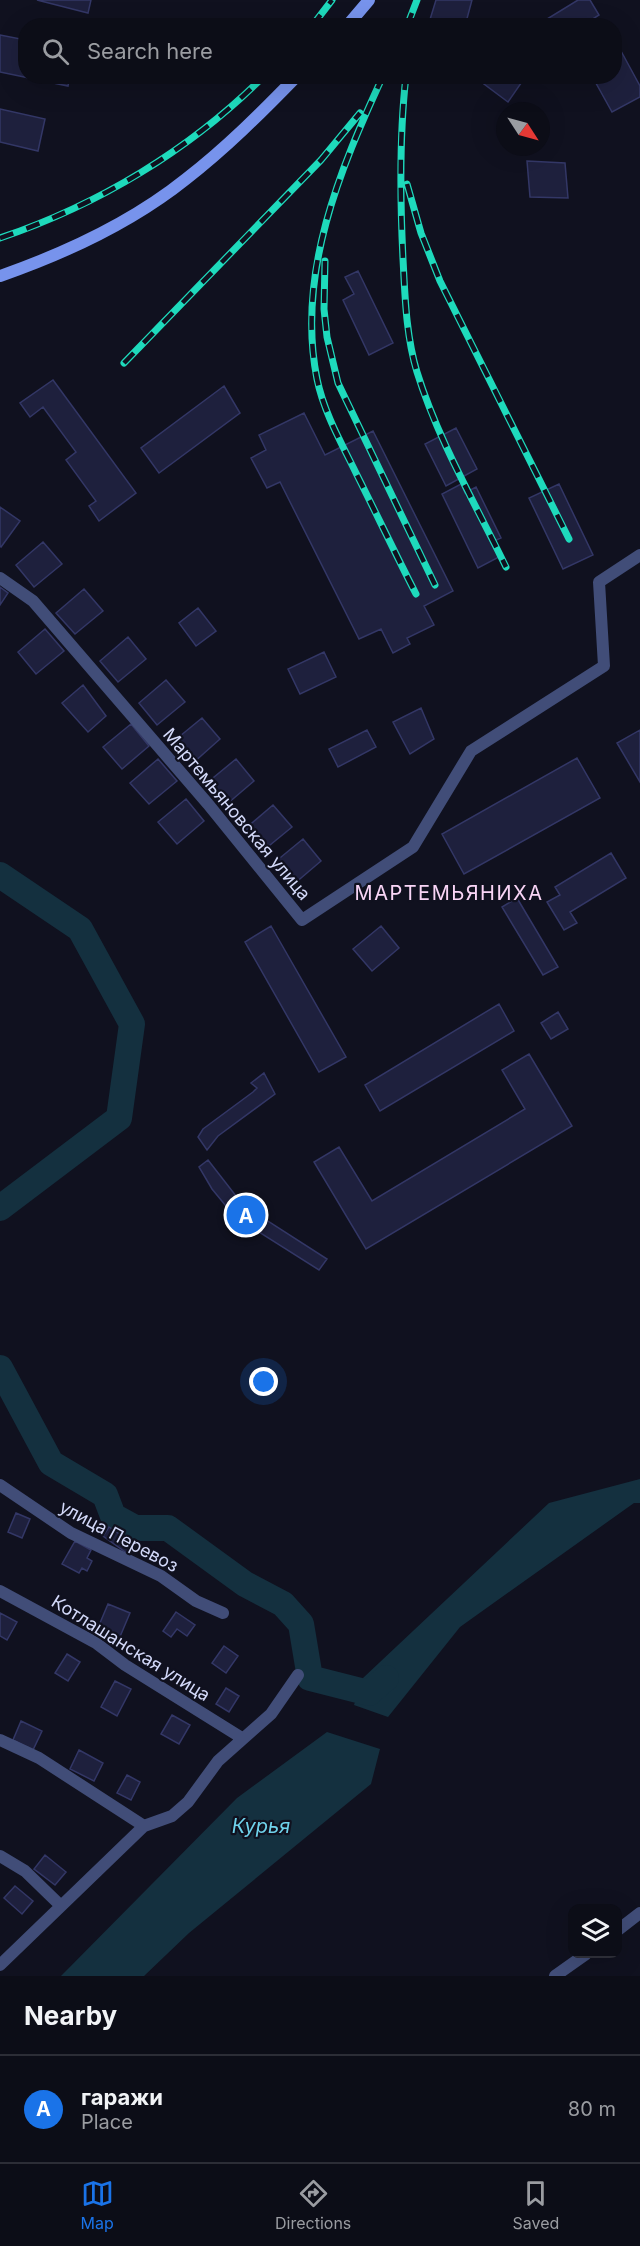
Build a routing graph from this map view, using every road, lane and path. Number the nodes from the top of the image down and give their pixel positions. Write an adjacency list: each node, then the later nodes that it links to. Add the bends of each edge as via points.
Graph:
1 (369, 0): 2 (main road)
2 (354, 18)
3 (289, 84): 4 (main road, via 215,155 153,203 116,226)
4 (0, 276)
5 (640, 555): 6 (street, Мартемьяновская улица, via 599,582 604,666 471,751 413,847 302,920 33,601)
6 (0, 578)
7 (0, 1485): 9 (street, улица Перевоз, via 71,1533 161,1575 196,1601)
8 (0, 1591): 11 (street, Котлашанская улица, via 96,1643)
9 (223, 1613)
10 (298, 1675): 11 (street, via 271,1714)
11 (242, 1738): 13 (street, via 218,1761 188,1802 172,1816)
12 (0, 1740): 13 (street, via 39,1758)
13 (144, 1826): 15 (street)
14 (0, 1856): 15 (street, via 25,1871)
15 (60, 1905): 19 (street)
16 (640, 1913): 17 (street)
17 (622, 1927)
18 (579, 1958): 20 (street)
19 (0, 1965)
20 (555, 1976)

